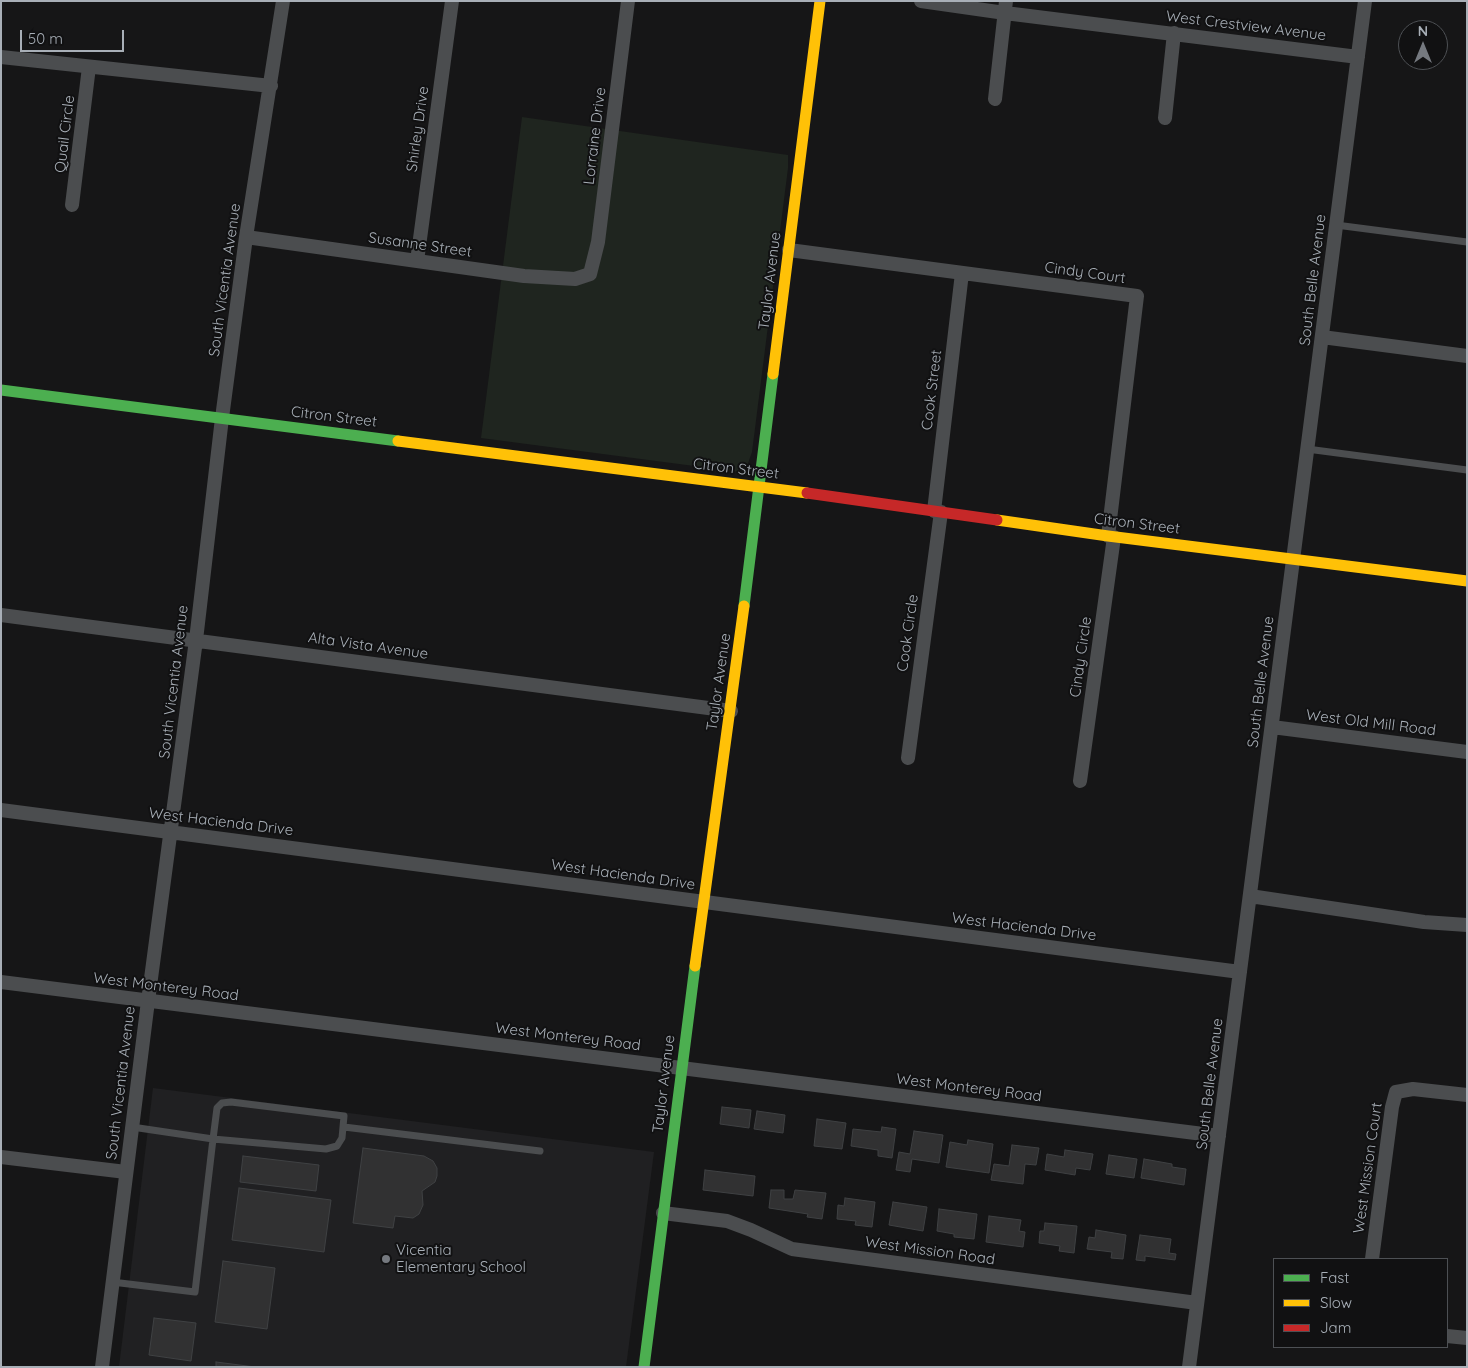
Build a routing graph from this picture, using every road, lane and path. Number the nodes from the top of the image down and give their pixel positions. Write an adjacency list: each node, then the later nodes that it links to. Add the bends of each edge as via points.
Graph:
1 (283, 1): 12 (street, South Vicentia Avenue)
2 (452, 1): 20 (street, Shirley Drive)
3 (628, 1): 22 (street, Lorraine Drive, via 598,242)
4 (820, 1): 19 (street, Taylor Avenue)
5 (921, 1): 7 (street, West Crestview Avenue)
6 (1365, 1): 10 (street, South Belle Avenue)
7 (1005, 7): 8 (street, West Crestview Avenue); 13 (street)
8 (1174, 34): 10 (street, West Crestview Avenue); 14 (street)
9 (1, 57): 11 (street)
10 (1358, 57): 16 (street, South Belle Avenue)
11 (90, 67): 12 (street); 15 (street, Quail Circle)
12 (271, 86): 17 (street, South Vicentia Avenue)
13 (995, 98)
14 (1165, 118)
15 (72, 205)
16 (1336, 225): 18 (lane); 23 (street, South Belle Avenue)
17 (246, 237): 20 (street, Susanne Street); 26 (street, South Vicentia Avenue)
18 (1467, 242)
19 (789, 250): 21 (street, Cindy Court); 29 (street, Taylor Avenue)
20 (417, 261): 22 (street, Susanne Street, via 524,276 575,279)
21 (962, 273): 30 (street, Cook Street); 31 (street, Cindy Court, via 1137,296)
22 (590, 274)
23 (1322, 337): 24 (street); 27 (street, South Belle Avenue)
24 (1467, 356)
25 (1, 390): 26 (street, Citron Street)
26 (222, 418): 29 (street, Citron Street); 35 (street, South Vicentia Avenue)
27 (1307, 449): 28 (lane); 32 (street, South Belle Avenue)
28 (1467, 470)
29 (759, 487): 30 (street, Citron Street); 36 (street, Taylor Avenue)
30 (937, 511): 31 (street, Citron Street); 39 (street, Cook Circle)
31 (1111, 537): 32 (street, Citron Street); 40 (street, Cindy Circle)
32 (1293, 559): 33 (street, Citron Street); 37 (street, South Belle Avenue)
33 (1467, 581)
34 (1, 615): 35 (street, Alta Vista Avenue)
35 (196, 640): 36 (street, Alta Vista Avenue); 42 (street, South Vicentia Avenue)
36 (731, 711): 44 (street, Taylor Avenue)
37 (1272, 727): 38 (street, West Old Mill Road); 43 (street, South Belle Avenue)
38 (1467, 752)
39 (908, 758)
40 (1080, 782)
41 (1, 810): 42 (street, West Hacienda Drive)
42 (171, 831): 44 (street, West Hacienda Drive); 48 (street, South Vicentia Avenue)
43 (1250, 896): 45 (street, via 1424,922); 46 (street, South Belle Avenue)
44 (703, 902): 46 (street, West Hacienda Drive); 49 (street, Taylor Avenue)
45 (1467, 925)
46 (1240, 972): 53 (street, South Belle Avenue)
47 (1, 982): 48 (street, West Monterey Road)
48 (148, 1001): 49 (street, West Monterey Road); 52 (street, South Vicentia Avenue)
49 (682, 1068): 53 (street, West Monterey Road); 58 (street, Taylor Avenue)
50 (1467, 1095): 59 (street, West Mission Court, via 1413,1090 1396,1092)
51 (344, 1126): 54 (lane, via 337,1146 326,1149); 54 (lane, via 344,1116 231,1102 222,1103 217,1108); 55 (lane)
52 (132, 1127): 54 (lane); 57 (street, South Vicentia Avenue)
53 (1219, 1136): 61 (street, South Belle Avenue)
54 (213, 1139): 60 (lane, via 195,1292)
55 (540, 1151)
56 (1, 1157): 57 (street)
57 (126, 1172): 60 (street, South Vicentia Avenue)
58 (664, 1213): 61 (street, West Mission Road, via 727,1221 792,1249); 65 (street, Taylor Avenue)
59 (1372, 1258)
60 (112, 1282): 64 (street, South Vicentia Avenue)
61 (1198, 1303): 66 (street, South Belle Avenue)
62 (1448, 1336): 63 (street)
63 (1467, 1338)
64 (102, 1367)
65 (644, 1367)
66 (1189, 1367)

